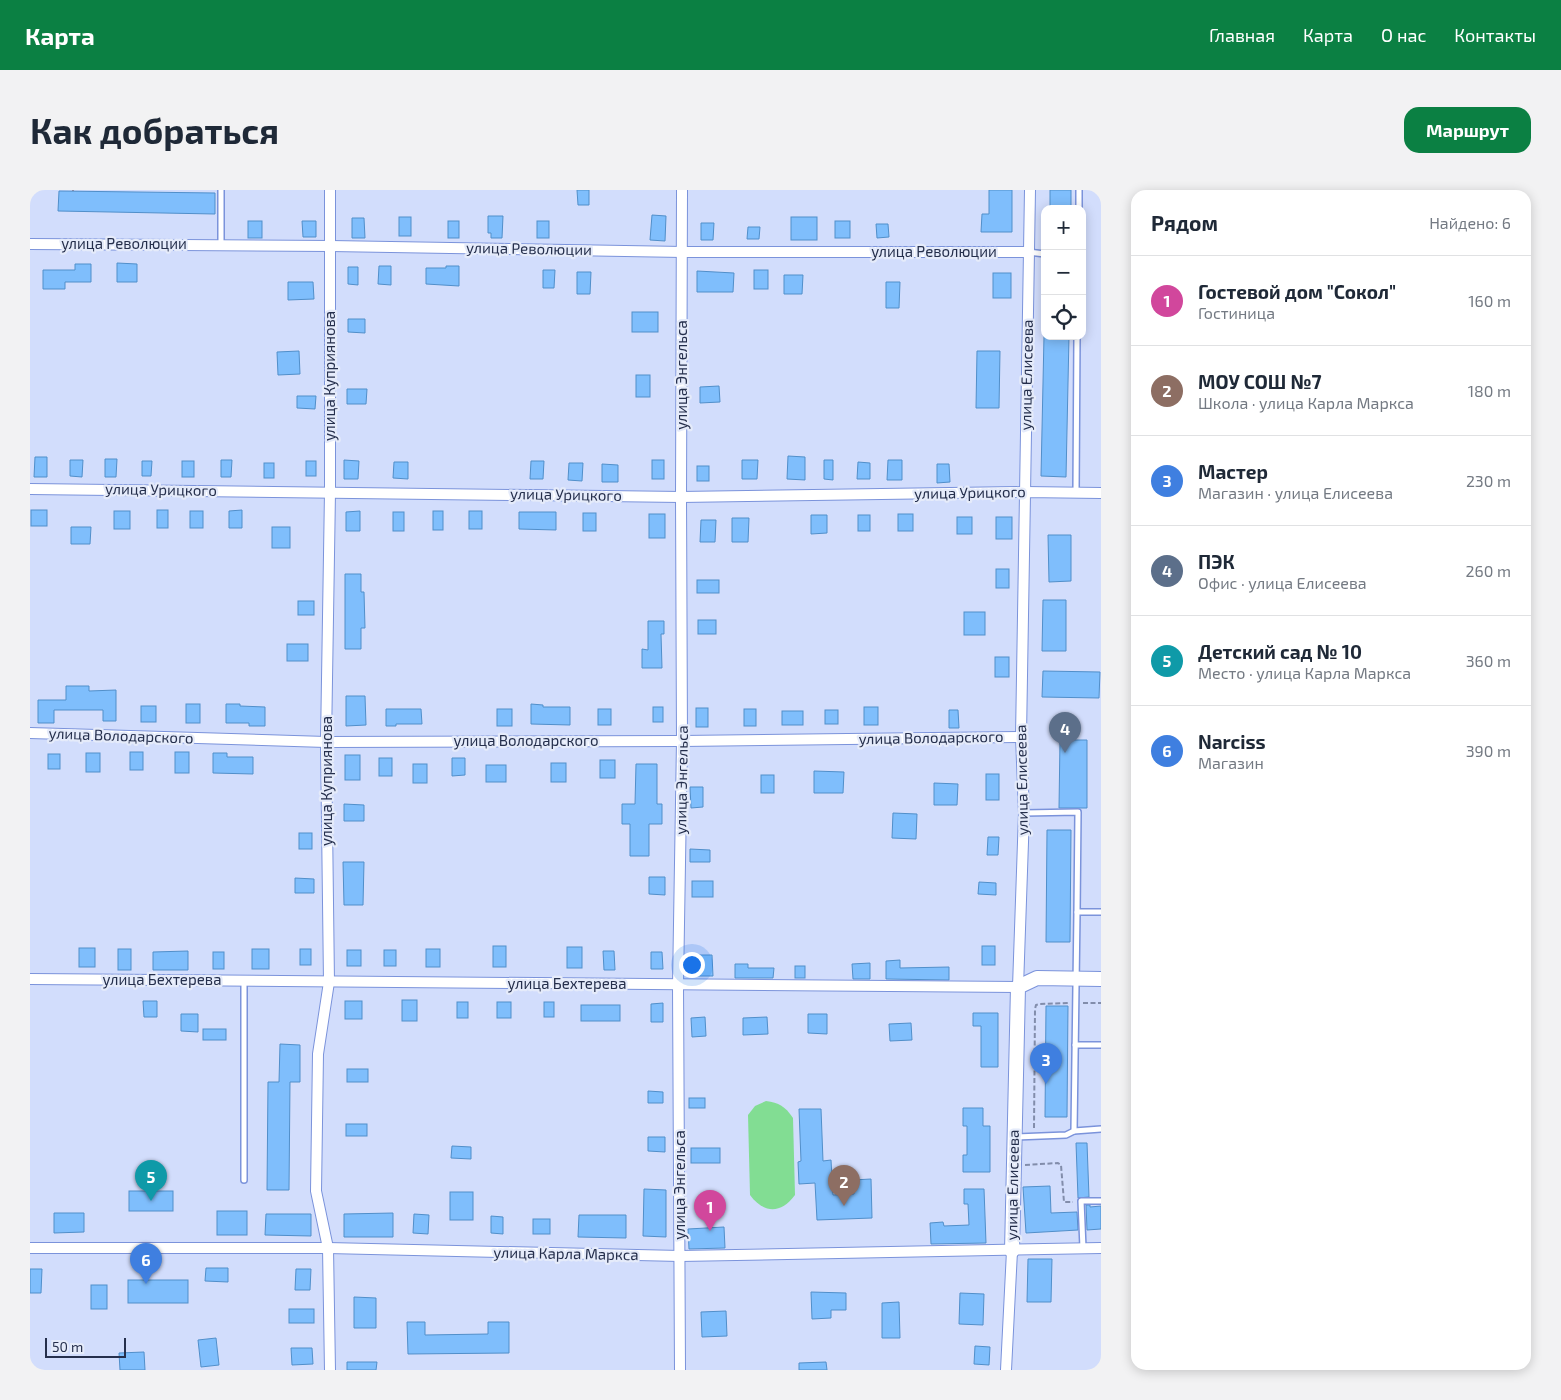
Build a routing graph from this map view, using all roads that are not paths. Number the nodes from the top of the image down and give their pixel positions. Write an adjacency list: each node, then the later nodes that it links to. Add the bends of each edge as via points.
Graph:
1 (221, 190): 8 (lane)
2 (330, 190): 9 (street, улица Куприянова)
3 (682, 190): 10 (street, улица Энгельса)
4 (1030, 190): 11 (street, улица Елисеева)
5 (1079, 190): 6 (lane)
6 (1078, 205)
7 (30, 244): 8 (street, улица Революции)
8 (221, 245): 9 (street, улица Революции)
9 (331, 246): 10 (street, улица Революции); 15 (street, улица Куприянова)
10 (683, 252): 11 (street, улица Революции); 19 (street, улица Энгельса)
11 (1028, 252): 12 (lane); 16 (street, улица Елисеева)
12 (1041, 254)
13 (1077, 340): 17 (lane)
14 (30, 489): 15 (street, улица Урицкого)
15 (330, 492): 19 (street, улица Урицкого); 23 (street, улица Куприянова)
16 (1025, 492): 17 (street, улица Урицкого); 19 (street, улица Урицкого); 21 (street, улица Елисеева)
17 (1076, 492): 18 (street, улица Урицкого)
18 (1101, 493)
19 (681, 497): 22 (street, улица Энгельса)
20 (30, 733): 23 (street, улица Володарского)
21 (1021, 737): 22 (street, улица Володарского); 24 (street, улица Елисеева)
22 (682, 741): 23 (street, улица Володарского); 32 (street, улица Энгельса)
23 (326, 742): 31 (street, улица Куприянова)
24 (1024, 813): 25 (lane, via 1078,812); 33 (street, улица Елисеева)
25 (1077, 912): 26 (lane); 28 (lane)
26 (1101, 912)
27 (30, 979): 30 (street, улица Бехтерева)
28 (1076, 979): 29 (street, улица Бехтерева); 33 (street, улица Бехтерева, via 1037,978); 34 (lane)
29 (1101, 979)
30 (244, 981): 31 (street, улица Бехтерева); 39 (lane)
31 (329, 982): 32 (street, улица Бехтерева); 42 (street, улица Куприянова, via 318,1054 316,1191)
32 (678, 984): 33 (street, улица Бехтерева); 46 (street, улица Энгельса)
33 (1018, 988): 38 (street, улица Елисеева)
34 (1075, 1045): 35 (lane); 37 (lane)
35 (1101, 1045)
36 (1101, 1130): 37 (lane)
37 (1074, 1131): 38 (lane, via 1066,1135)
38 (1014, 1137): 45 (street, улица Елисеева)
39 (244, 1180)
40 (1101, 1200): 44 (lane, via 1080,1202)
41 (30, 1248): 42 (street, улица Карла Маркса)
42 (328, 1248): 46 (street, улица Карла Маркса); 47 (street, улица Куприянова)
43 (1101, 1248): 44 (street, улица Карла Маркса)
44 (1083, 1249): 45 (street, улица Карла Маркса)
45 (1012, 1251): 46 (street, улица Карла Маркса); 49 (street, улица Елисеева)
46 (680, 1256): 48 (street, улица Энгельса)
47 (330, 1370)
48 (680, 1370)
49 (1006, 1370)

